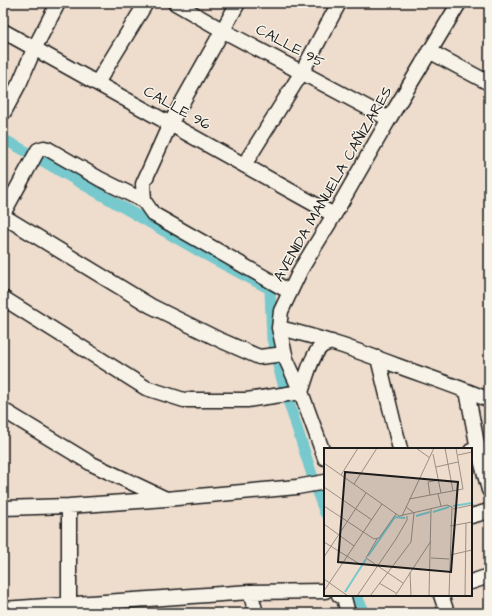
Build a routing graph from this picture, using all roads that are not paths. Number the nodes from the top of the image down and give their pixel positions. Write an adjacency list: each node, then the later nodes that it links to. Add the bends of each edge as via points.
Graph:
1 (58, 3): 9 (street)
2 (146, 3): 12 (street)
3 (175, 3): 7 (street, CALLE 95)
4 (238, 3): 7 (street)
5 (339, 3): 11 (street)
6 (459, 3): 10 (street, AVENIDA MANUELA CAÑIZARES)
7 (222, 30): 11 (street, CALLE 95); 16 (street)
8 (3, 31): 9 (street, CALLE 96)
9 (34, 49): 12 (street, CALLE 96); 14 (street)
10 (429, 51): 13 (street); 15 (street, AVENIDA MANUELA CAÑIZARES)
11 (302, 72): 15 (street, CALLE 95); 17 (street)
12 (97, 83): 16 (street, CALLE 96)
13 (489, 83)
14 (4, 112)
15 (389, 119): 20 (street, AVENIDA MANUELA CAÑIZARES)
16 (170, 124): 17 (street, CALLE 96); 18 (street, via 143,184)
17 (244, 165): 20 (street, CALLE 96)
18 (144, 201): 19 (street, via 44,148 38,150); 21 (street, via 153,214)
19 (3, 215): 25 (street, via 152,306 220,340 259,357)
20 (334, 215): 21 (street, AVENIDA MANUELA CAÑIZARES, via 300,268)
21 (290, 292): 23 (street, AVENIDA MANUELA CAÑIZARES, via 281,311)
22 (3, 298): 28 (street, via 146,388 184,400 247,400)
23 (279, 328): 24 (street); 25 (street, AVENIDA MANUELA CAÑIZARES)
24 (332, 342): 26 (street); 28 (street, via 323,345 316,353)
25 (285, 354): 28 (street, AVENIDA MANUELA CAÑIZARES)
26 (378, 358): 27 (street); 31 (street)
27 (467, 391): 29 (street); 32 (street)
28 (301, 392): 33 (street, AVENIDA MANUELA CAÑIZARES)
29 (489, 400)
30 (3, 410): 36 (street, via 92,464)
31 (400, 448)
32 (475, 450): 35 (street)
33 (324, 455)
34 (324, 482): 36 (street)
35 (489, 490)
36 (166, 499): 37 (street)
37 (69, 506): 38 (street); 47 (street)
38 (3, 508)
39 (489, 511): 40 (street)
40 (472, 516)
41 (489, 576): 42 (street)
42 (472, 582)
43 (324, 591): 44 (street)
44 (250, 592): 49 (street); 50 (street)
45 (344, 596): 51 (street)
46 (441, 596): 52 (street)
47 (69, 603): 48 (street); 49 (street)
48 (3, 608)
49 (94, 608)
50 (256, 613)
51 (348, 613)
52 (447, 613)

